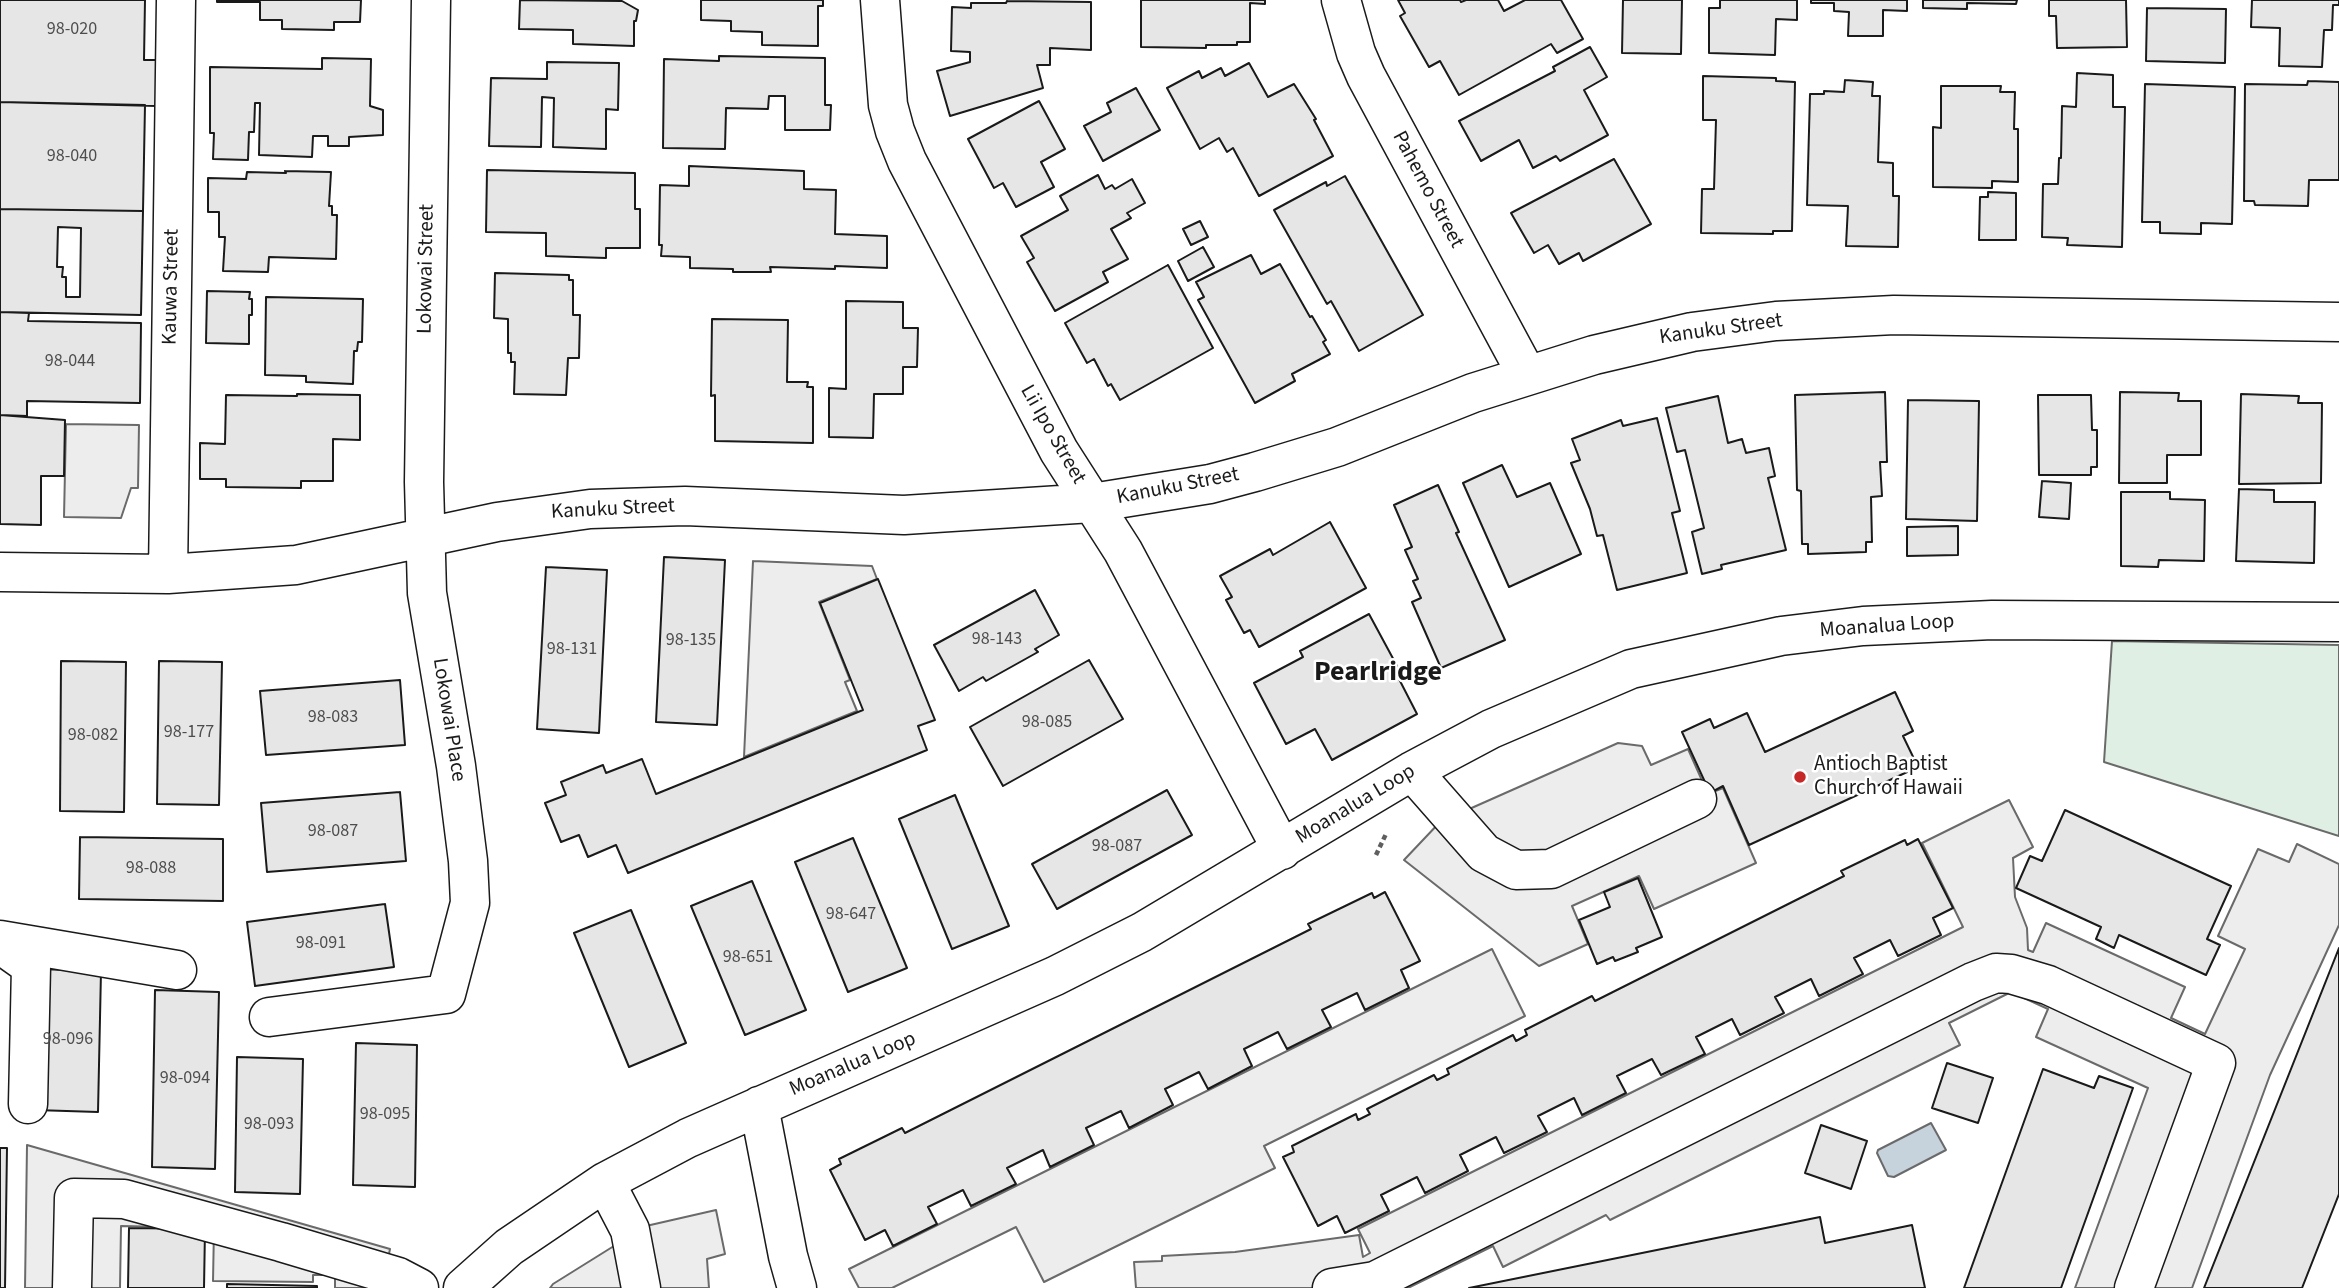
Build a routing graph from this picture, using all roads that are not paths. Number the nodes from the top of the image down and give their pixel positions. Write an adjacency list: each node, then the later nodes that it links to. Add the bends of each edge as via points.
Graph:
1 (176, 0): 10 (street, Kauwa Street)
2 (431, 0): 8 (street, Lokowai Street)
3 (880, 0): 7 (street, Lii Ipo Street, via 888,105 903,151 1059,451)
4 (1341, 0): 6 (street, Pahemo Street, via 1366,76)
5 (2339, 322): 6 (street, Kanuku Street, via 1894,315 1776,321 1641,342)
6 (1527, 374): 7 (street, Kanuku Street, via 1337,447 1266,469 1210,484)
7 (1092, 503): 8 (street, Kanuku Street, via 904,515 637,506 527,516); 14 (street, Lii Ipo Street, via 1123,551)
8 (425, 537): 10 (street, Kanuku Street, via 296,565); 17 (street, Lokowai Place, via 426,593 456,766 471,903 446,994)
9 (0, 572): 10 (street, Kanuku Street)
10 (168, 574)
11 (2339, 622): 12 (street, Moanalua Loop, via 1992,620 1863,626 1781,636 1631,669 1491,729)
12 (1412, 771): 13 (street, via 1485,853 1516,870 1551,869); 14 (street, Moanalua Loop)
13 (1696, 799)
14 (1282, 850): 19 (street, Moanalua Loop, via 1142,932 1055,976)
15 (0, 942): 16 (street); 18 (street, via 31,966)
16 (177, 970)
17 (269, 1017)
18 (28, 1104)
19 (760, 1106): 20 (street, Moanalua Loop); 25 (street)
20 (605, 1182): 23 (street, Moanalua Loop, via 509,1247); 24 (street, via 630,1230)
21 (72, 1288): 22 (street, via 74,1198 124,1199 385,1273)
22 (419, 1288)
23 (463, 1288)
24 (641, 1288)
25 (797, 1288)
26 (1332, 1288): 27 (street, via 1375,1281 1996,973 2048,985 2216,1063)
27 (2134, 1288)

